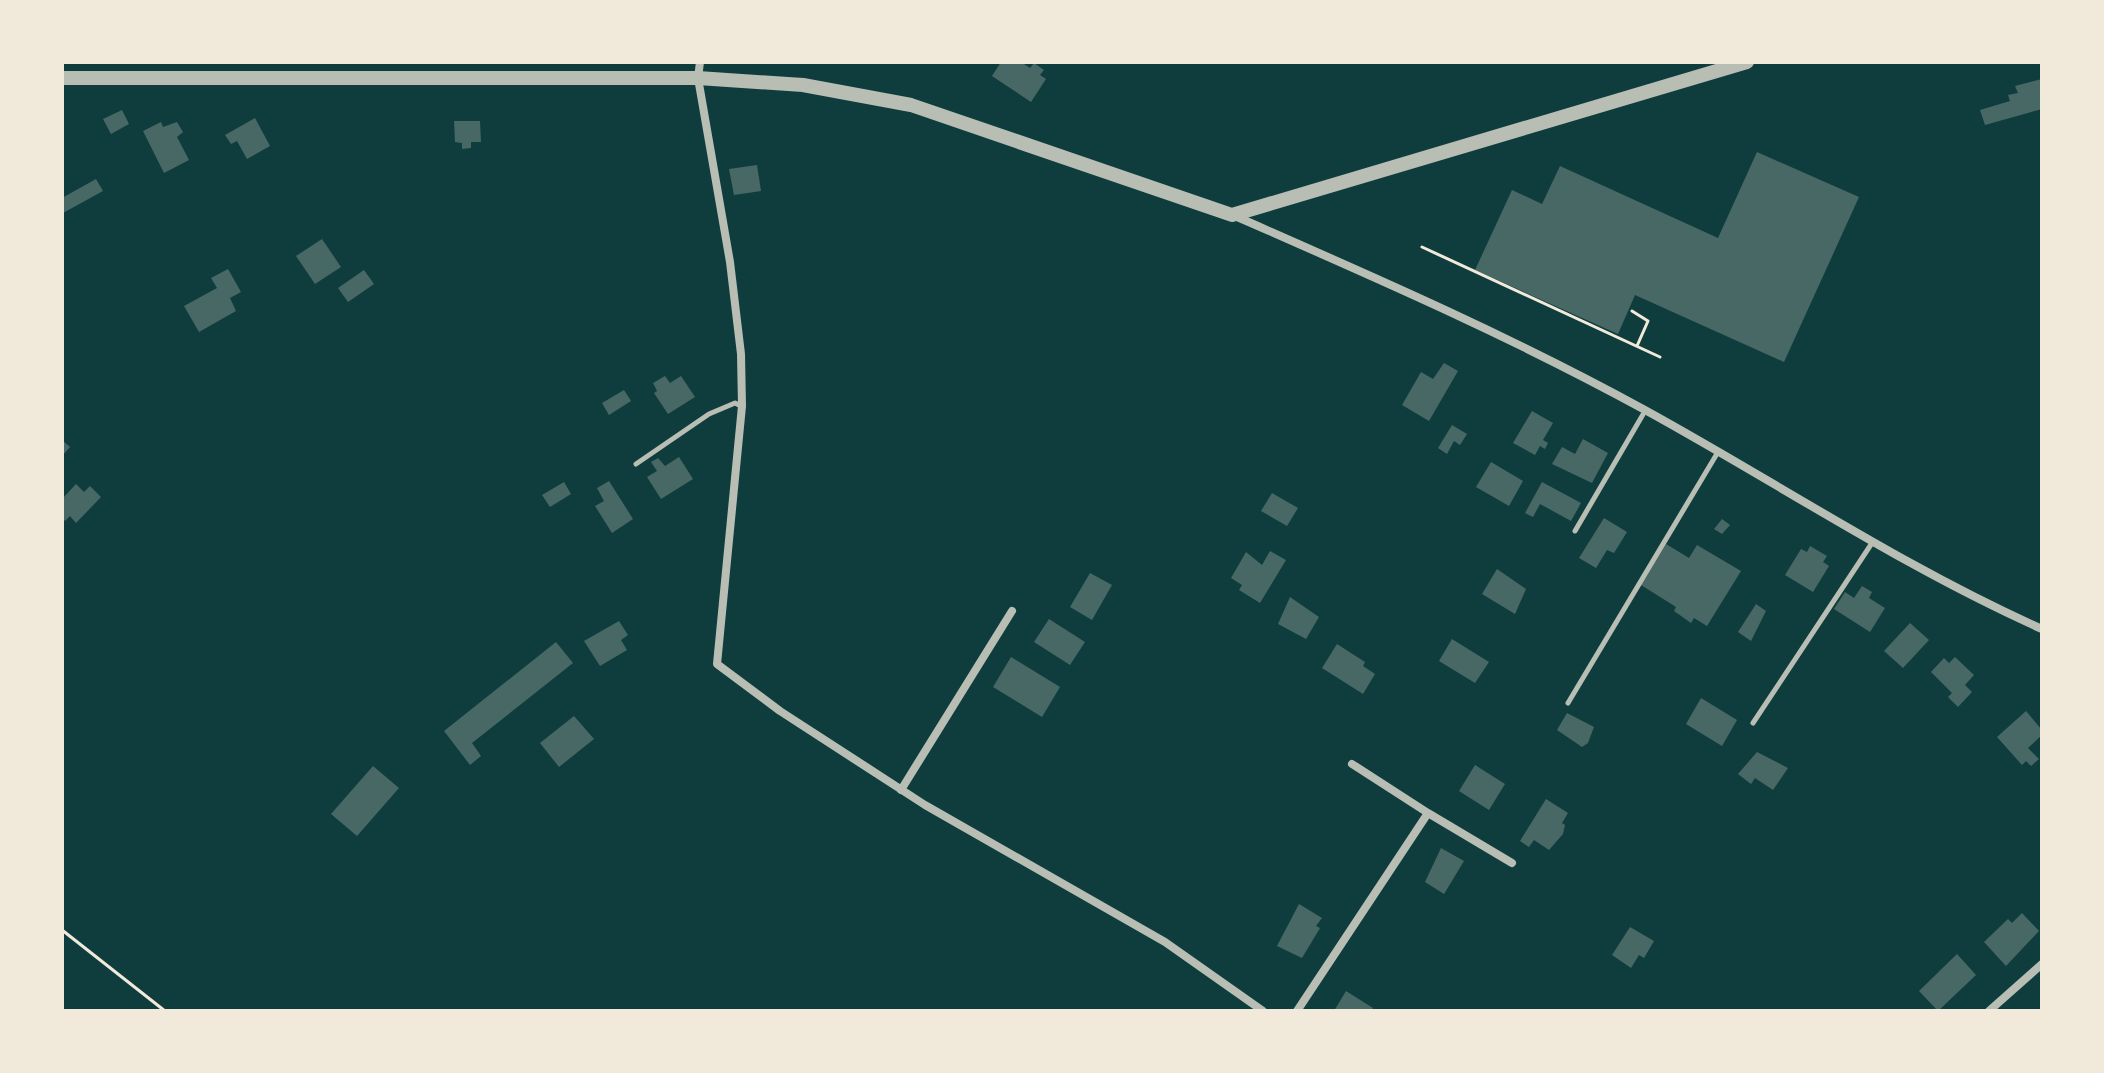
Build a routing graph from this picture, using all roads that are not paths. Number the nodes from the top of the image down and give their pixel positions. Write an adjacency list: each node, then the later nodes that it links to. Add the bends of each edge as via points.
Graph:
1 (700, 62): 4 (street)
2 (1747, 62): 5 (street)
3 (62, 78): 4 (street)
4 (698, 78): 5 (street, via 803,85 911,105); 6 (street, via 730,262)
5 (1232, 215): 7 (street, via 1454,313)
6 (742, 406): 9 (lane, via 735,403 709,414); 17 (street, via 717,664)
7 (1645, 410): 8 (street); 10 (lane)
8 (1719, 451): 11 (street); 14 (lane)
9 (636, 464)
10 (1575, 531)
11 (1872, 543): 13 (street); 15 (lane)
12 (1012, 611): 17 (street)
13 (2042, 629)
14 (1568, 703)
15 (1753, 723)
16 (1352, 764): 18 (street)
17 (901, 790): 21 (street, via 1165,942)
18 (1428, 813): 19 (street); 22 (street)
19 (1512, 863)
20 (2042, 964): 23 (street)
21 (1263, 1011)
22 (1297, 1011)
23 (1989, 1011)

